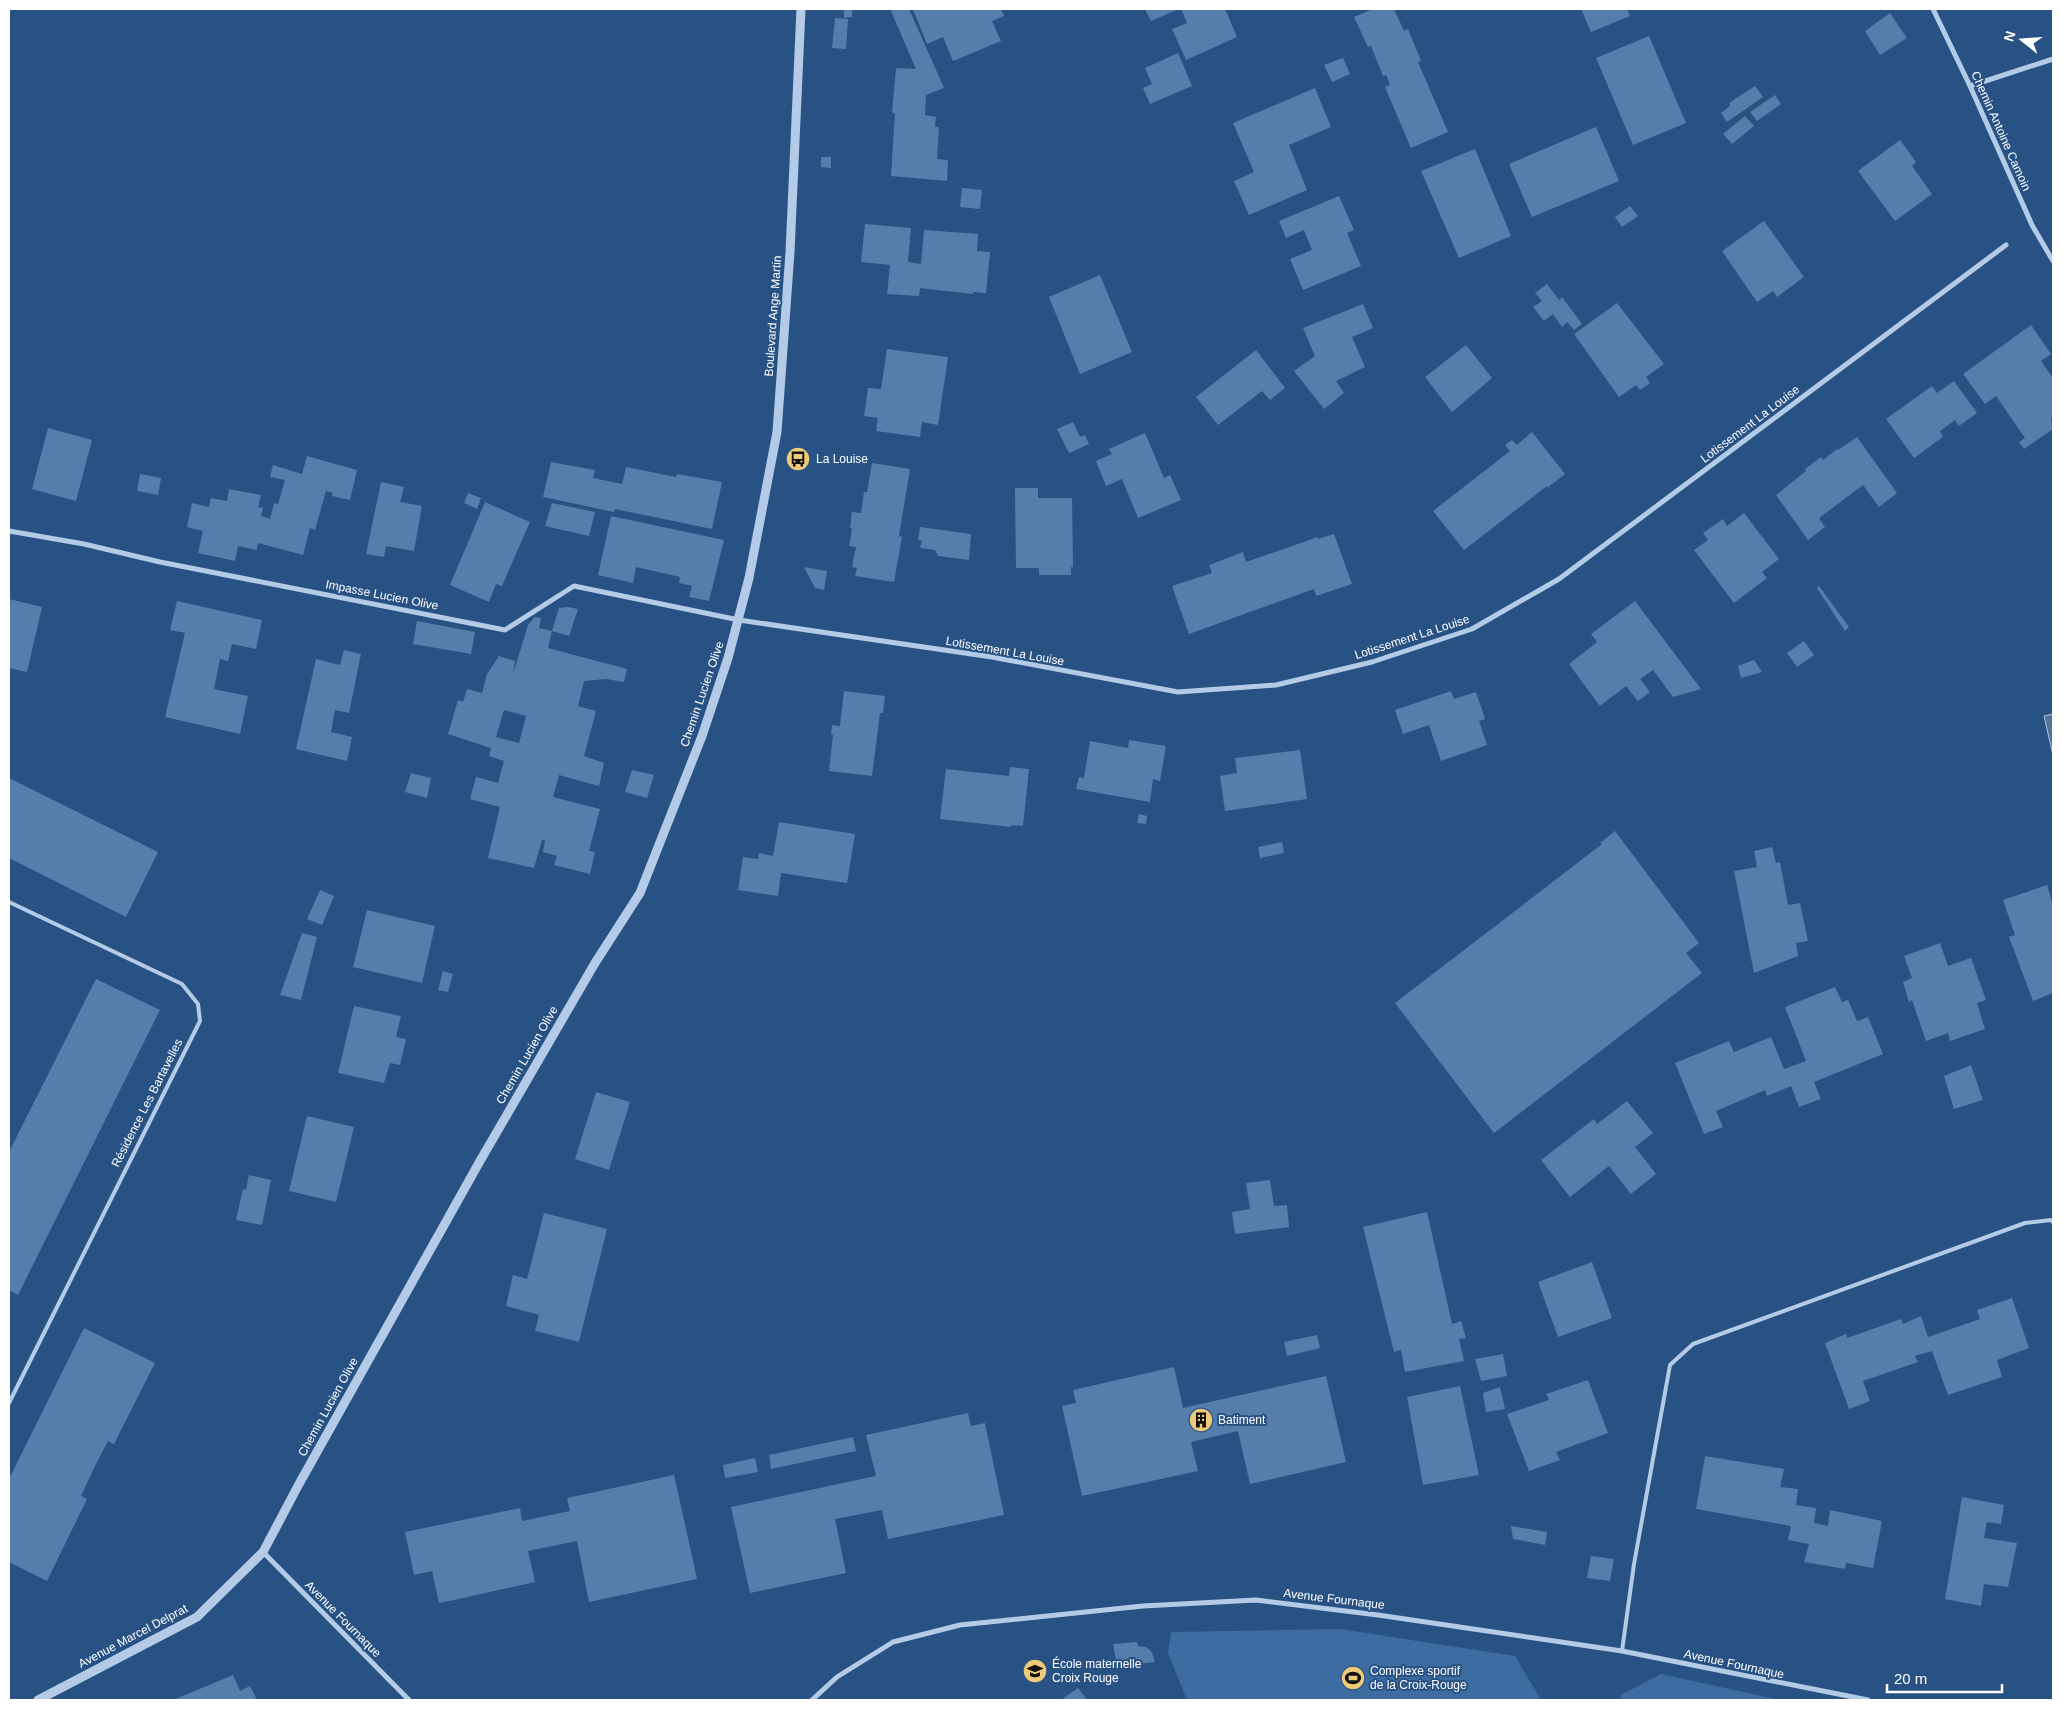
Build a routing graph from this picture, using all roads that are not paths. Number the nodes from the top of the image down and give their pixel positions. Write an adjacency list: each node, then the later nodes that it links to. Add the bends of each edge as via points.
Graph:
1 (802, 9): 8 (street, Boulevard Ange Martin, via 777,432)
2 (1933, 9): 4 (street, Chemin Antoine Camoin)
3 (2053, 59): 4 (street)
4 (1970, 86): 6 (street, Chemin Antoine Camoin, via 2032,225)
5 (2006, 245): 8 (street, Lotissement La Louise, via 1559,580 1472,629 1372,662 1276,685 1178,692 992,657)
6 (2053, 261)
7 (9, 531): 8 (street, Impasse Lucien Olive, via 505,630 574,586)
8 (739, 620): 12 (street, Chemin Lucien Olive, via 702,736 640,893 595,963 480,1161)
9 (9, 902): 11 (lane, Résidence Les Bartavelles, via 182,984 198,1004 200,1021)
10 (2053, 1222): 14 (lane, via 2025,1223 1693,1344 1670,1365 1634,1564)
11 (9, 1404)
12 (299, 1484): 13 (street, Avenue Marcel Delprat)
13 (263, 1552): 15 (street, Avenue Marcel Delprat, via 197,1617); 16 (street, Avenue Fournaque)
14 (1622, 1651): 17 (street, Avenue Fournaque, via 1378,1614 1256,1600 1206,1602 960,1625 893,1642 838,1677); 18 (street, Avenue Fournaque)
15 (38, 1700)
16 (409, 1700)
17 (812, 1700)
18 (1868, 1700)

